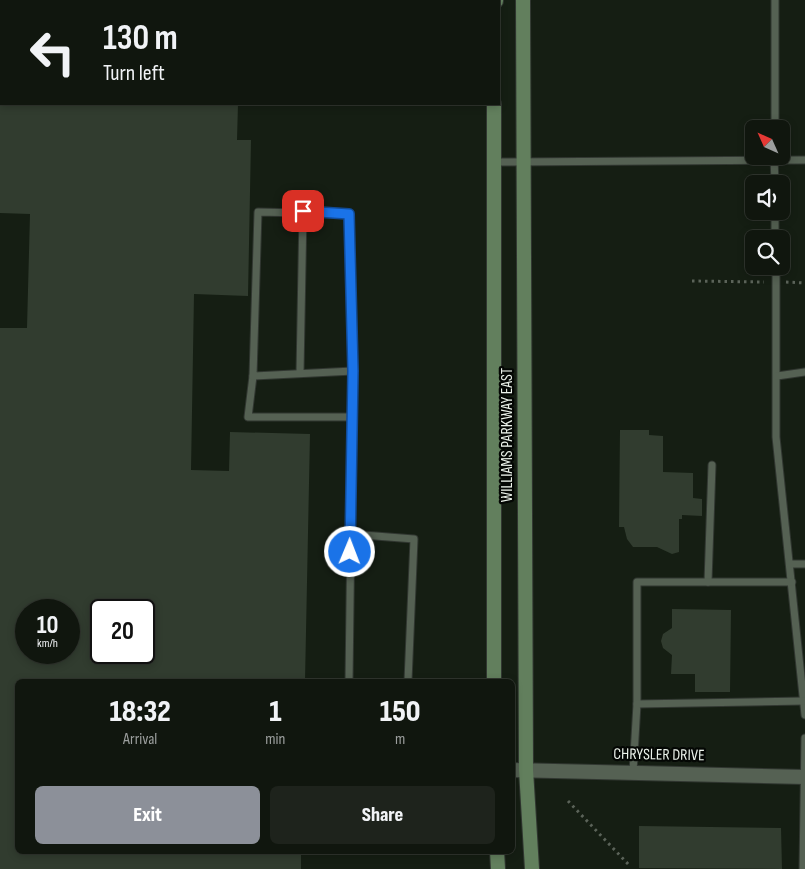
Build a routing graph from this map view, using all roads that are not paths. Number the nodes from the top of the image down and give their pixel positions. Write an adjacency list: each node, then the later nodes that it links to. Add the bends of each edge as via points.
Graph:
1 (523, 0): 8 (main road, WILLIAMS PARKWAY EAST)
2 (775, 0): 4 (lane)
3 (494, 105): 9 (main road, WILLIAMS PARKWAY EAST)
4 (774, 120)
5 (745, 158): 8 (lane)
6 (790, 159): 7 (lane)
7 (805, 160)
8 (523, 161): 9 (lane); 31 (main road, WILLIAMS PARKWAY EAST)
9 (492, 162): 26 (main road, WILLIAMS PARKWAY EAST)
10 (303, 211): 12 (lane, via 349,214); 14 (lane); 15 (lane, via 258,212)
11 (776, 275): 16 (lane)
12 (353, 371): 14 (lane); 17 (lane)
13 (805, 372): 16 (lane)
14 (300, 373): 15 (lane)
15 (253, 376): 17 (lane, via 248,417)
16 (777, 376): 20 (lane, via 776,437)
17 (352, 417): 19 (lane)
18 (712, 465): 22 (lane)
19 (350, 534): 24 (lane); 25 (lane, via 414,539)
20 (790, 564): 21 (lane); 23 (lane)
21 (805, 564)
22 (708, 582): 23 (lane); 28 (lane, via 637,582)
23 (792, 582): 27 (lane)
24 (349, 679)
25 (408, 679)
26 (494, 679)
27 (804, 701): 28 (lane); 29 (lane)
28 (636, 704): 32 (lane)
29 (805, 715)
30 (805, 738): 33 (lane)
31 (520, 770): 32 (street, CHRYSLER DRIVE); 36 (main road, WILLIAMS PARKWAY EAST)
32 (633, 772): 33 (street, CHRYSLER DRIVE)
33 (804, 777): 37 (lane)
34 (497, 854): 35 (main road)
35 (498, 869)
36 (532, 869)
37 (803, 869)

